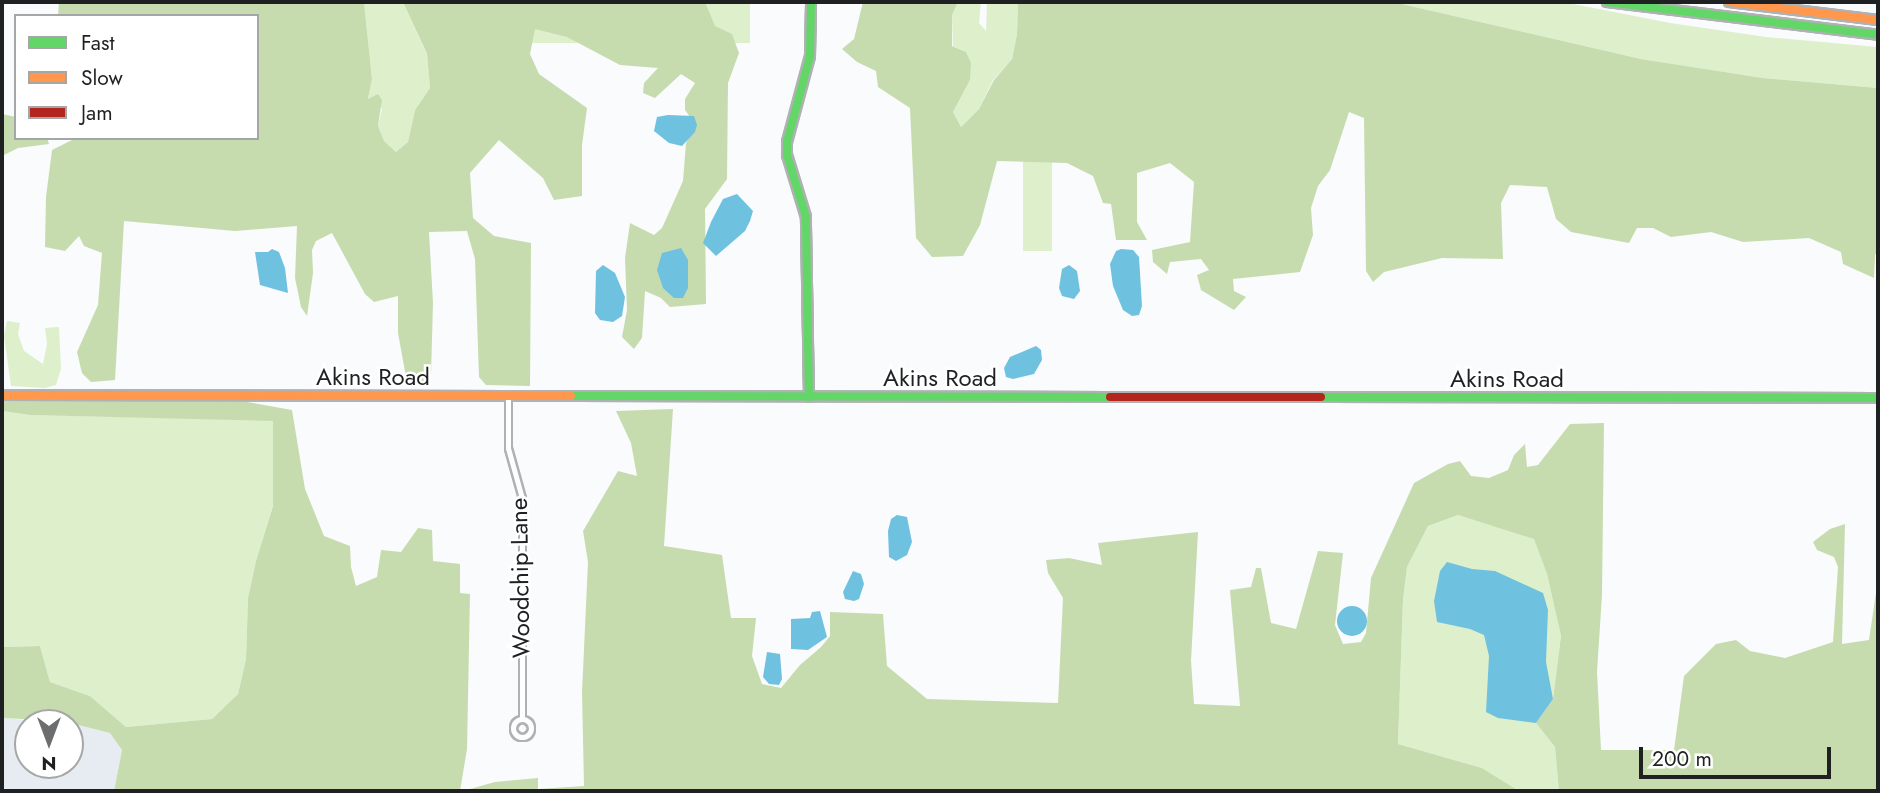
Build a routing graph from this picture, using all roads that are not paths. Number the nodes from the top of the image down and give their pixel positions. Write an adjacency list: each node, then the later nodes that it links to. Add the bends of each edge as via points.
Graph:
1 (811, 2): 8 (main road, via 810,56 787,142 807,228)
2 (1608, 2): 5 (main road)
3 (1729, 2): 4 (main road)
4 (1878, 20)
5 (1878, 35)
6 (2, 395): 7 (main road, Akins Road)
7 (508, 396): 8 (main road, Akins Road); 10 (street, Woodchip Lane, via 508,448 522,498)
8 (809, 397): 9 (main road, Akins Road)
9 (1878, 398)
10 (522, 719)

